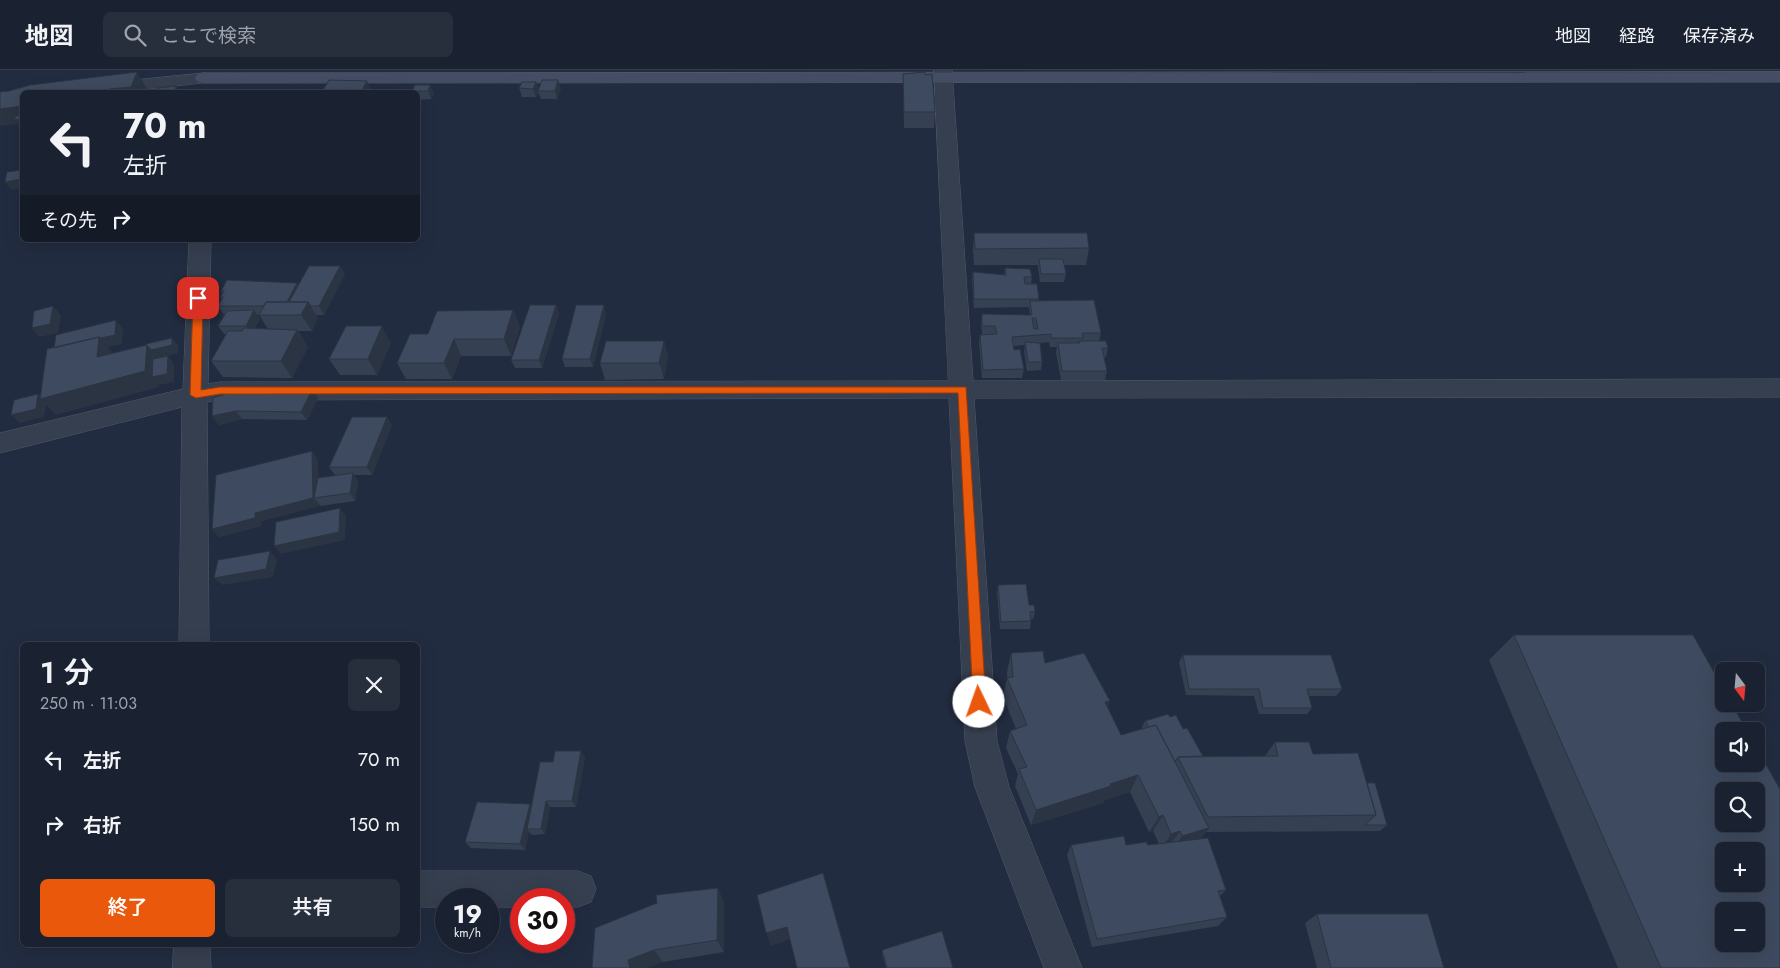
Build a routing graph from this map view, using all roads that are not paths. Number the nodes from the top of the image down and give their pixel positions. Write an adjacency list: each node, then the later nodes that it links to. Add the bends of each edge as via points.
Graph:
1 (943, 74): 2 (street); 3 (street); 7 (street)
2 (1780, 77)
3 (204, 80): 4 (street)
4 (97, 90)
5 (200, 242): 8 (street)
6 (1780, 388): 7 (street)
7 (963, 389): 8 (street, via 220,391); 15 (street, via 982,741 992,787)
8 (196, 395): 9 (street); 10 (street)
9 (0, 443)
10 (194, 642)
11 (420, 889): 12 (street)
12 (578, 889)
13 (192, 947): 14 (street)
14 (192, 968)
15 (1063, 968)

